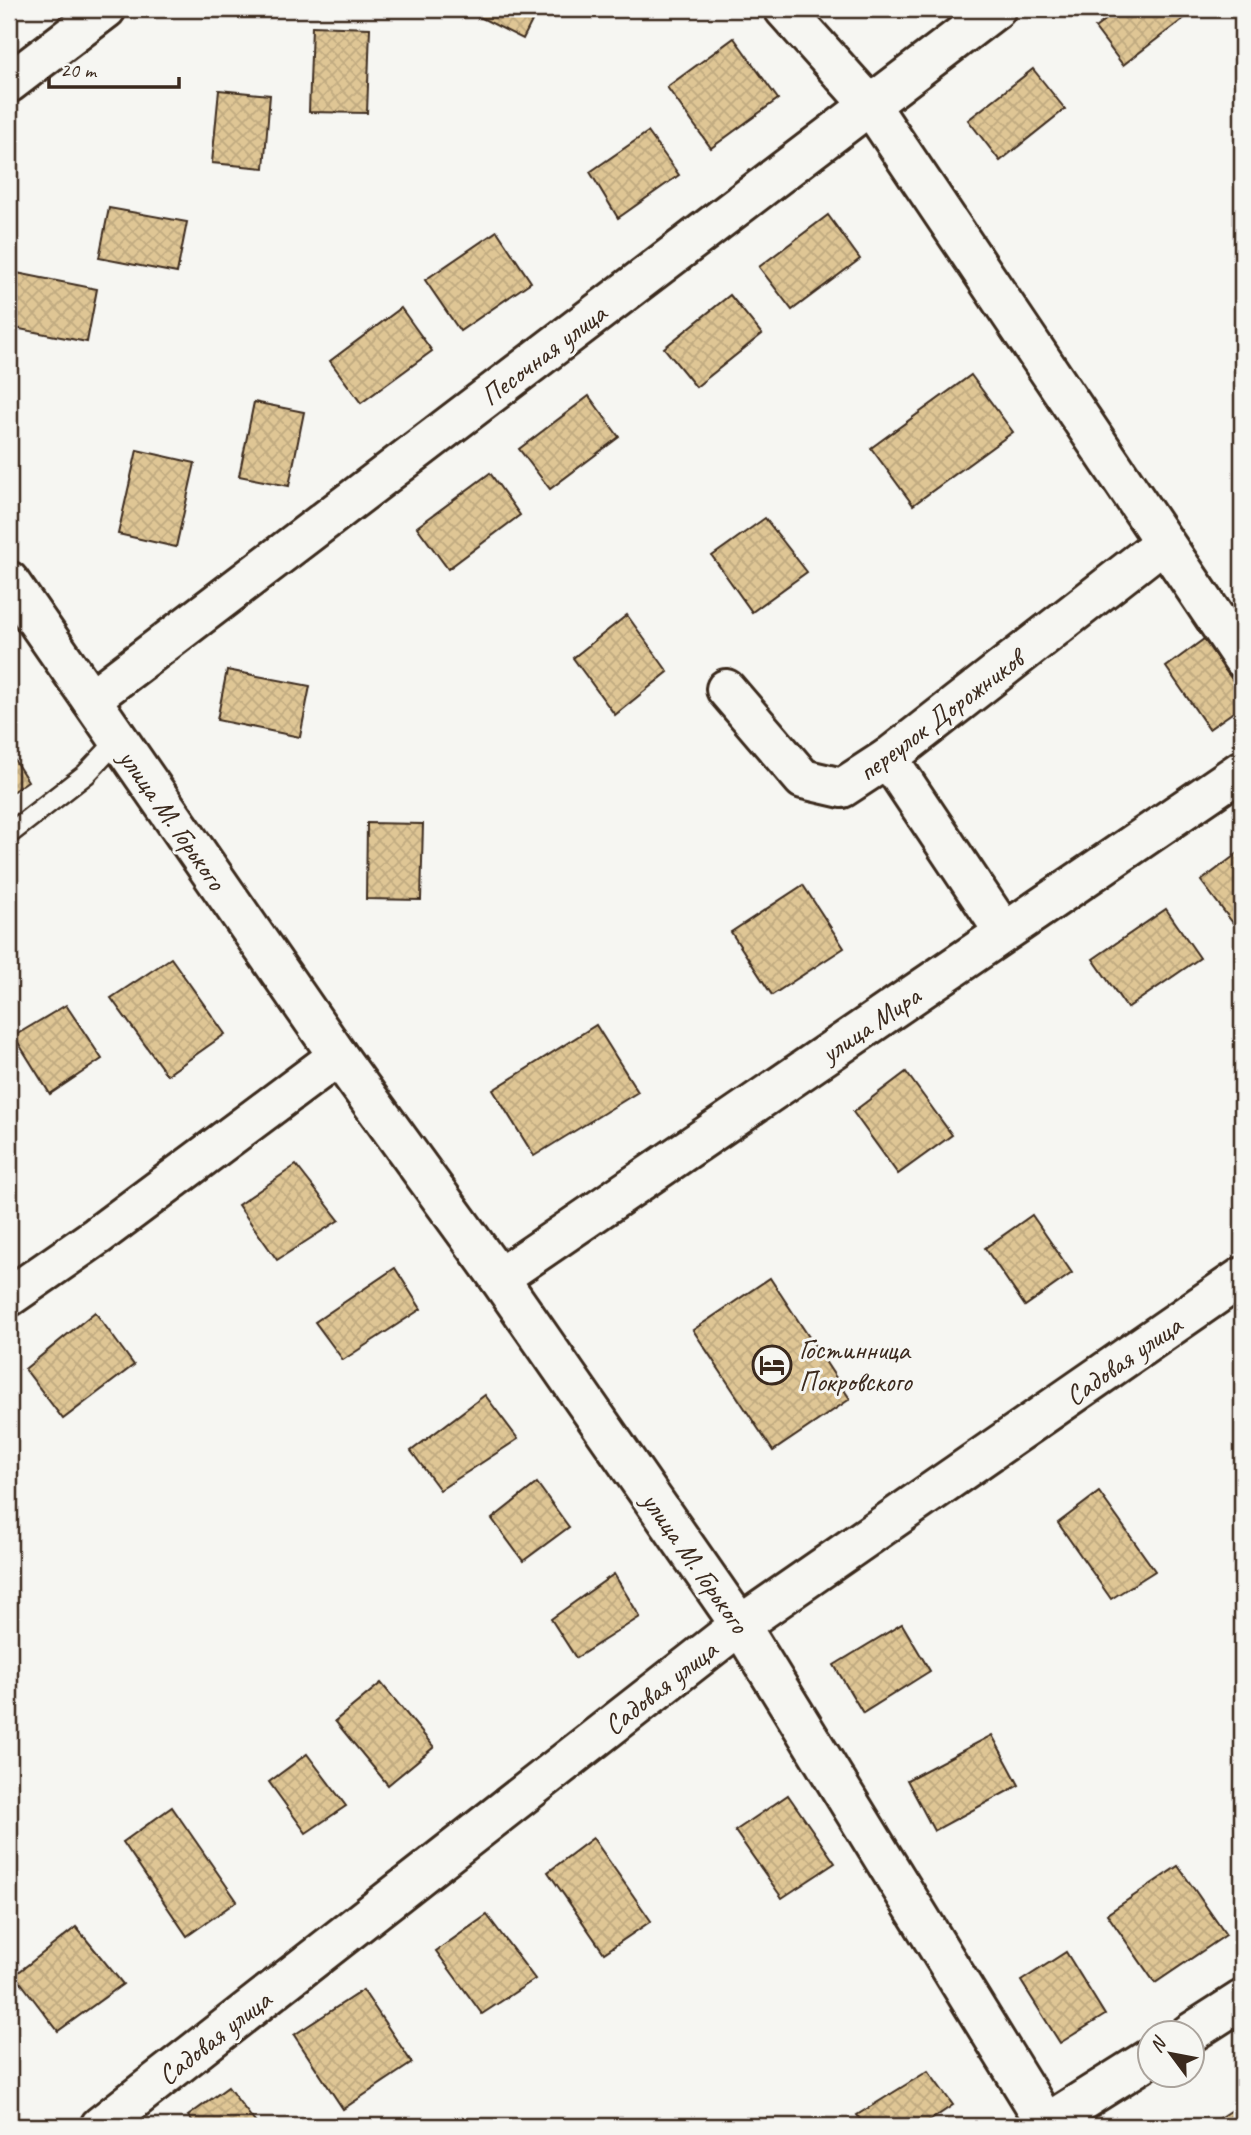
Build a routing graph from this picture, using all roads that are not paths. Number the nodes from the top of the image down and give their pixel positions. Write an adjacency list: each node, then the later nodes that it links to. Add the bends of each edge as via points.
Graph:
1 (106, 9): 4 (street)
2 (785, 9): 5 (street)
3 (996, 9): 5 (street, Песочная улица)
4 (9, 83)
5 (870, 105): 6 (street); 10 (street, Песочная улица)
6 (1164, 542): 8 (street); 12 (street, переулок Дорожников)
7 (9, 581): 10 (street, улица М. Горького)
8 (1242, 658)
9 (726, 689): 12 (street, переулок Дорожников, via 803,779 842,788)
10 (91, 699): 11 (street, улица М. Горького)
11 (118, 740): 14 (lane, via 86,774); 16 (street, улица М. Горького)
12 (888, 758): 15 (street)
13 (1242, 770): 15 (street, улица Мира)
14 (9, 834)
15 (1004, 932): 18 (street, улица Мира)
16 (338, 1056): 18 (street, улица М. Горького); 19 (street)
17 (1242, 1277): 20 (street, Садовая улица)
18 (499, 1278): 20 (street, улица М. Горького)
19 (9, 1297)
20 (740, 1625): 24 (street, улица М. Горького); 25 (street, Садовая улица)
21 (1242, 2000): 22 (street)
22 (1206, 2023)
23 (1136, 2067): 24 (street)
24 (1044, 2125)
25 (100, 2126)

